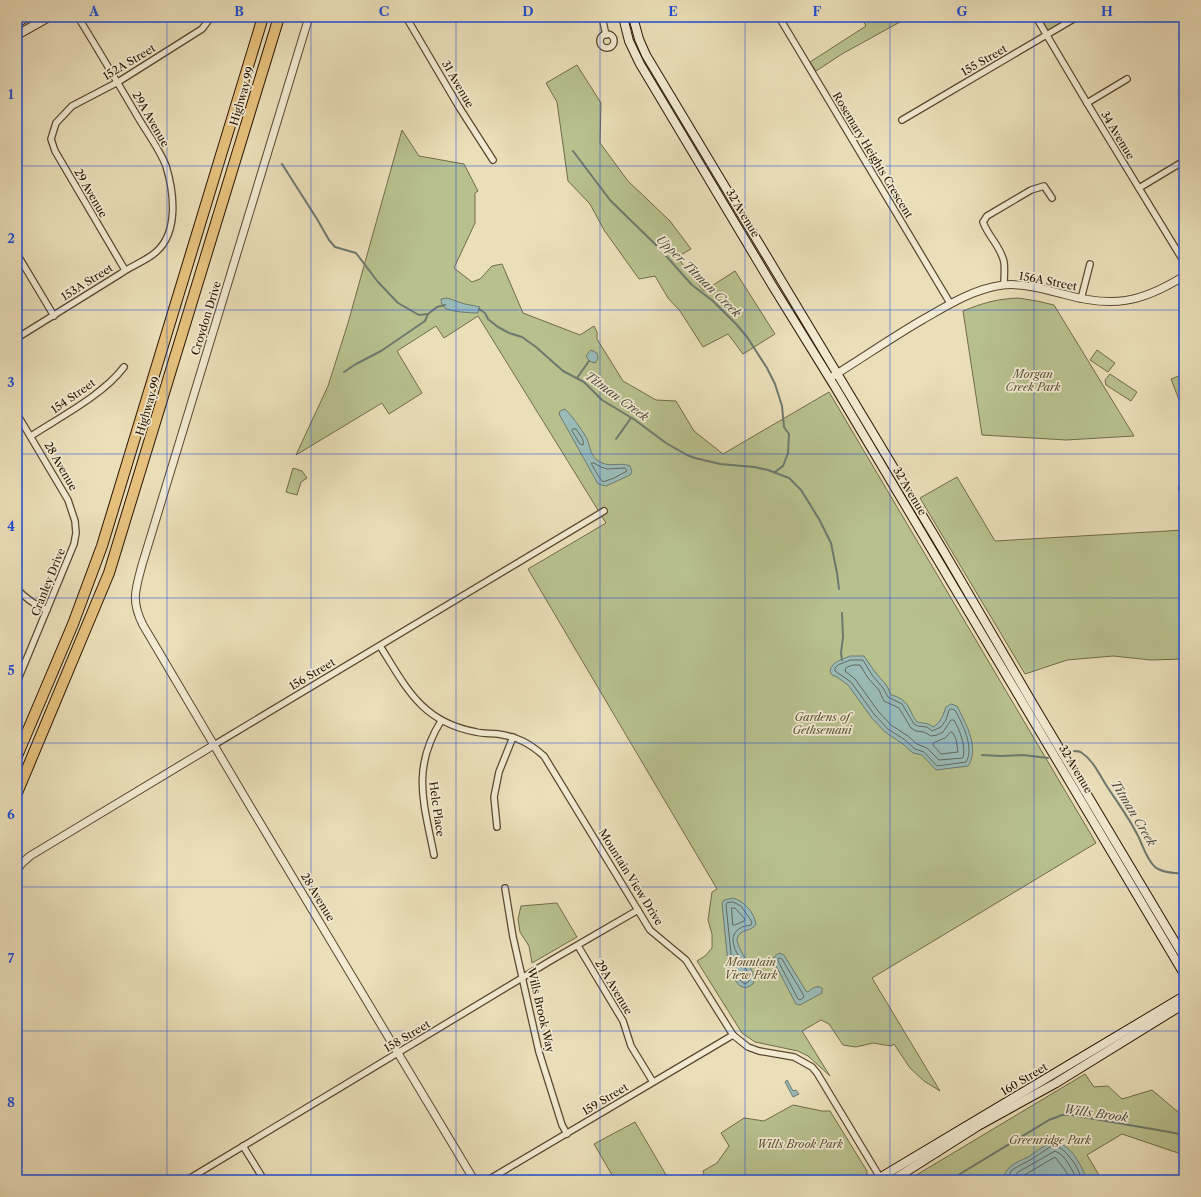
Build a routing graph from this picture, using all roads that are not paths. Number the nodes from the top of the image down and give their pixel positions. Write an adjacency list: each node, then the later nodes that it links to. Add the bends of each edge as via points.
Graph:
1 (27, 17): 15 (main road)
2 (49, 17): 16 (main road)
3 (78, 17): 20 (street, 29A Avenue)
4 (211, 17): 20 (street, 152A Street, via 202,29)
5 (263, 17): 56 (highway, Highway 99, via 102,546 73,624)
6 (279, 17): 57 (highway, Highway 99, via 109,573)
7 (309, 17): 50 (street, Croydon Drive, via 136,587 137,612)
8 (406, 17): 24 (street, 31 Avenue)
9 (602, 17): 17 (street)
10 (623, 17): 26 (main road, 32 Avenue, via 634,54)
11 (634, 17): 29 (main road, 32 Avenue, via 646,55)
12 (779, 17): 38 (street, Rosemary Heights Crescent)
13 (1036, 17): 18 (street, 34 Avenue)
14 (1077, 17): 18 (street, 155 Street)
15 (17, 23)
16 (17, 35)
17 (606, 35)
18 (1047, 35): 21 (street, 34 Avenue); 22 (street, 155 Street)
19 (1128, 79): 21 (street)
20 (118, 82): 23 (street, 152A Street, via 72,106); 30 (street, 29A Avenue, via 165,165 171,185 172,206)
21 (1087, 103): 27 (street, 34 Avenue)
22 (902, 120)
23 (56, 123): 34 (street, 29 Avenue, via 51,139 55,151)
24 (493, 160)
25 (1184, 161): 27 (street)
26 (715, 188): 29 (main road, via 721,189 736,215); 43 (main road, 32 Avenue)
27 (1139, 188): 32 (street, 34 Avenue)
28 (1052, 198): 36 (street, via 1044,186 1031,190 987,216 983,222 1004,262)
29 (744, 220): 42 (main road, 32 Avenue)
30 (166, 241): 34 (street, 153A Street, via 157,252)
31 (17, 254): 39 (street)
32 (1184, 262)
33 (1090, 264): 37 (street)
34 (125, 270): 39 (street, 153A Street)
35 (1184, 276): 37 (street, 156A Street, via 1166,287 1124,301 1102,302)
36 (1004, 285): 37 (street, 156A Street, via 1027,286); 38 (street, 156A Street, via 978,291)
37 (1082, 299)
38 (950, 303): 42 (street, 156A Street)
39 (54, 316): 40 (street, 153A Street)
40 (17, 338)
41 (124, 367): 45 (street, 154 Street, via 91,398)
42 (837, 373): 43 (street, 156A Street); 64 (main road, 32 Avenue)
43 (830, 378): 65 (main road, 32 Avenue)
44 (17, 414): 45 (street, 28 Avenue)
45 (31, 436): 47 (street, 28 Avenue, via 68,500)
46 (604, 511): 51 (street, 156 Street)
47 (76, 532): 49 (street, Cranley Drive, via 74,544)
48 (17, 589): 49 (street, via 33,604)
49 (47, 610): 52 (street, Cranley Drive)
50 (143, 625): 55 (street, 28 Avenue)
51 (380, 646): 53 (street, Mountain View Drive, via 419,704); 55 (street, 156 Street)
52 (17, 682)
53 (440, 721): 54 (street, Mountain View Drive, via 476,732); 59 (street, Helc Place, via 432,734 423,763 424,807)
54 (513, 738): 58 (street, via 499,772 494,797); 62 (street, Mountain View Drive, via 532,745 544,756)
55 (214, 745): 60 (street, 156 Street, via 30,856); 72 (street, 28 Avenue)
56 (17, 756)
57 (17, 793)
58 (497, 827)
59 (434, 855)
60 (17, 870)
61 (506, 888): 66 (street, Wills Brook Way, via 513,937)
62 (638, 910): 63 (street, 158 Street); 70 (street, Mountain View Drive, via 650,930 686,960)
63 (578, 946): 66 (street, 158 Street); 74 (street, 29A Avenue, via 623,1021 631,1046)
64 (1184, 956)
65 (1184, 974)
66 (523, 978): 72 (street, 158 Street); 76 (street, Wills Brook Way, via 539,1052 562,1126)
67 (1184, 996): 69 (main road, 160 Street)
68 (1184, 1004): 71 (main road, 160 Street)
69 (1141, 1022): 71 (main road, via 1114,1043); 73 (main road, 160 Street)
70 (733, 1034): 74 (street, 159 Street); 78 (street, Mountain View Drive, via 748,1047 794,1057 812,1067)
71 (1112, 1050): 73 (main road, via 1100,1052 1084,1061); 75 (main road, 160 Street)
72 (398, 1053): 77 (street, 158 Street); 81 (street, 28 Avenue)
73 (1077, 1060): 75 (main road, via 1076,1065); 78 (main road, 160 Street)
74 (653, 1082): 76 (street, 159 Street)
75 (1050, 1086): 83 (main road, 160 Street, via 978,1126)
76 (567, 1134): 82 (street, 159 Street)
77 (243, 1146): 79 (street, 158 Street); 80 (street)
78 (879, 1179)
79 (187, 1180)
80 (264, 1180)
81 (474, 1180)
82 (488, 1180)
83 (893, 1180)

